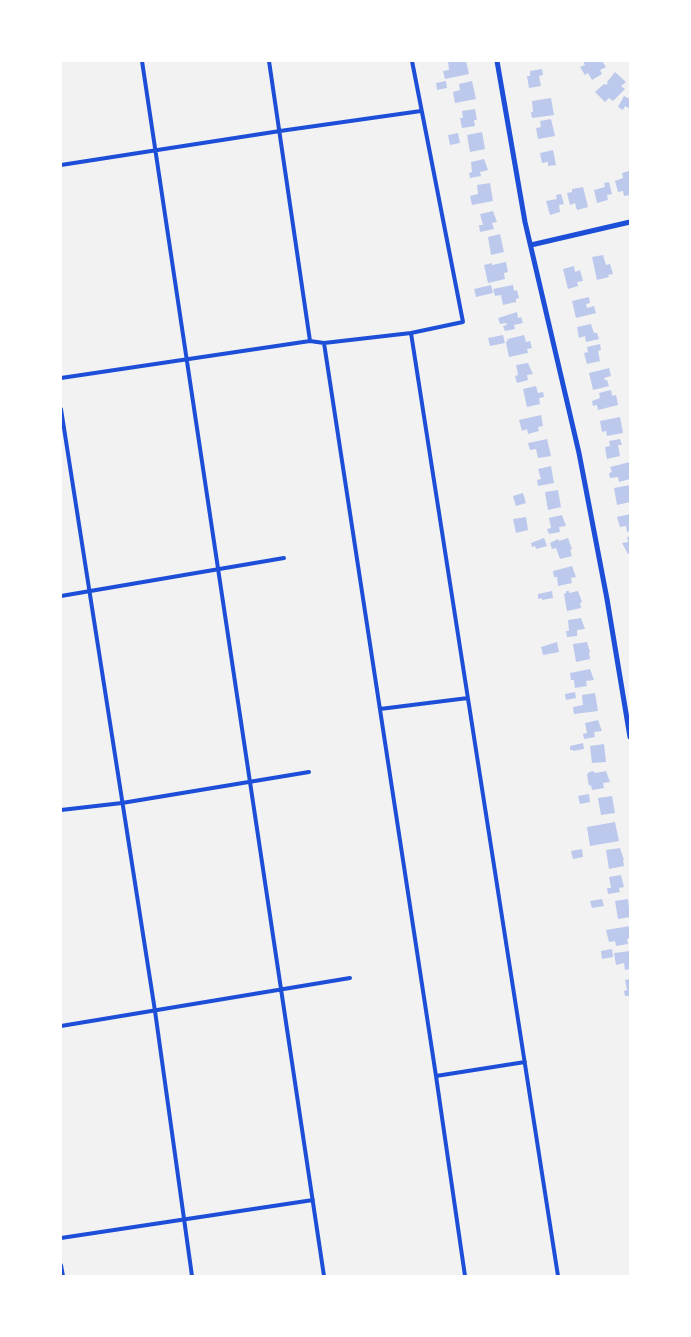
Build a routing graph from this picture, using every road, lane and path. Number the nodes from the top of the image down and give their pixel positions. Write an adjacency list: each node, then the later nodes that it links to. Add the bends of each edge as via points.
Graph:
1 (142, 61): 7 (lane)
2 (269, 61): 6 (lane)
3 (412, 61): 5 (lane)
4 (497, 61): 10 (street)
5 (421, 111): 6 (lane); 11 (lane, via 462,322)
6 (280, 131): 7 (lane); 12 (lane)
7 (154, 150): 8 (lane); 14 (lane)
8 (61, 165)
9 (630, 222): 10 (street)
10 (532, 245): 23 (street, via 579,453)
11 (411, 333): 13 (lane); 21 (lane)
12 (310, 341): 13 (lane); 14 (lane)
13 (324, 343): 22 (lane)
14 (186, 361): 15 (lane); 18 (lane)
15 (61, 378)
16 (61, 409): 19 (lane)
17 (284, 558): 18 (lane)
18 (217, 569): 19 (lane); 25 (lane)
19 (90, 591): 20 (lane); 26 (lane)
20 (61, 596)
21 (468, 698): 22 (lane); 32 (lane)
22 (380, 709): 33 (lane)
23 (630, 737)
24 (309, 772): 25 (lane)
25 (249, 781): 26 (lane); 29 (lane)
26 (122, 803): 27 (lane); 30 (lane)
27 (61, 810)
28 (350, 978): 29 (lane)
29 (281, 990): 30 (lane); 34 (lane)
30 (155, 1010): 31 (lane); 35 (lane)
31 (61, 1026)
32 (525, 1062): 33 (lane); 42 (lane)
33 (436, 1076): 41 (lane)
34 (313, 1200): 35 (lane); 40 (lane)
35 (184, 1221): 36 (lane); 39 (lane)
36 (61, 1238)
37 (61, 1265): 38 (lane)
38 (63, 1276)
39 (192, 1276)
40 (324, 1276)
41 (465, 1276)
42 (558, 1276)

